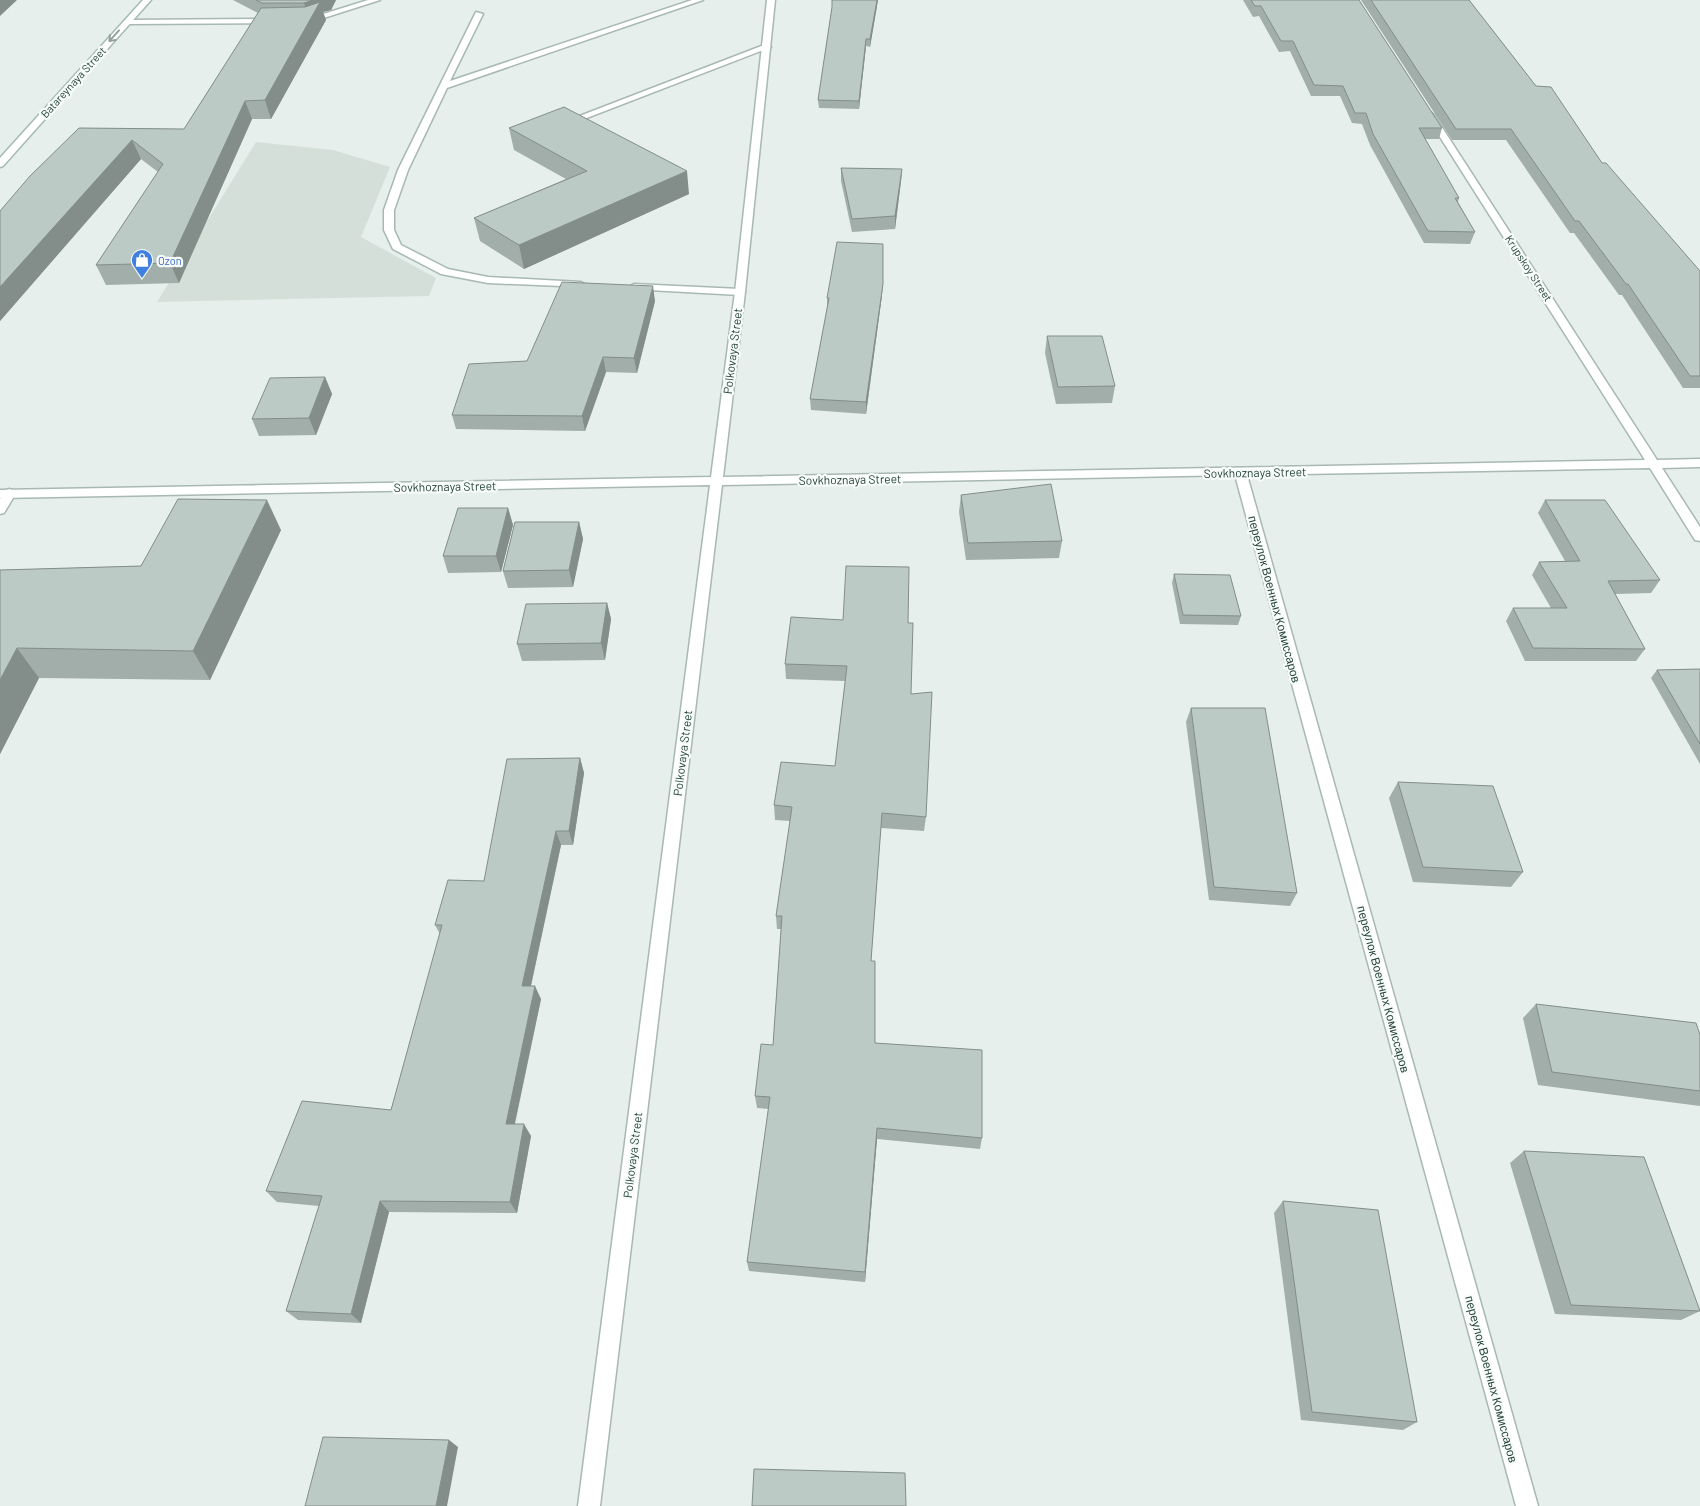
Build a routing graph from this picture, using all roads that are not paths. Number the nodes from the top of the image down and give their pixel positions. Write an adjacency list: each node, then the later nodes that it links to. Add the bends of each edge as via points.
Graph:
1 (147, 0): 8 (street, Batareynaya Street)
2 (376, 0): 7 (street)
3 (699, 0): 10 (street)
4 (771, 0): 9 (street, Polkovaya Street)
5 (479, 14): 10 (street)
6 (281, 21): 8 (street)
7 (300, 21)
8 (127, 22): 13 (street, Batareynaya Street, one-way to 13)
9 (767, 47): 12 (street); 16 (street, Polkovaya Street)
10 (445, 86): 14 (street, via 403,170 389,210 389,230 397,247 445,272 488,280)
11 (1425, 108): 18 (street, Krupskoy Street)
12 (568, 122)
13 (0, 164)
14 (595, 285)
15 (624, 287): 16 (street)
16 (740, 292): 20 (street, Polkovaya Street)
17 (1700, 463): 18 (street, Sovkhoznaya Street)
18 (1655, 464): 19 (street, Sovkhoznaya Street); 23 (street, Krupskoy Street)
19 (1240, 472): 20 (street, Sovkhoznaya Street); 25 (street, переулок Военных Комиссаров)
20 (715, 482): 21 (street, Sovkhoznaya Street); 24 (street, Polkovaya Street)
21 (5, 494): 22 (street)
22 (0, 510)
23 (1700, 537)
24 (589, 1506)
25 (1527, 1506)

